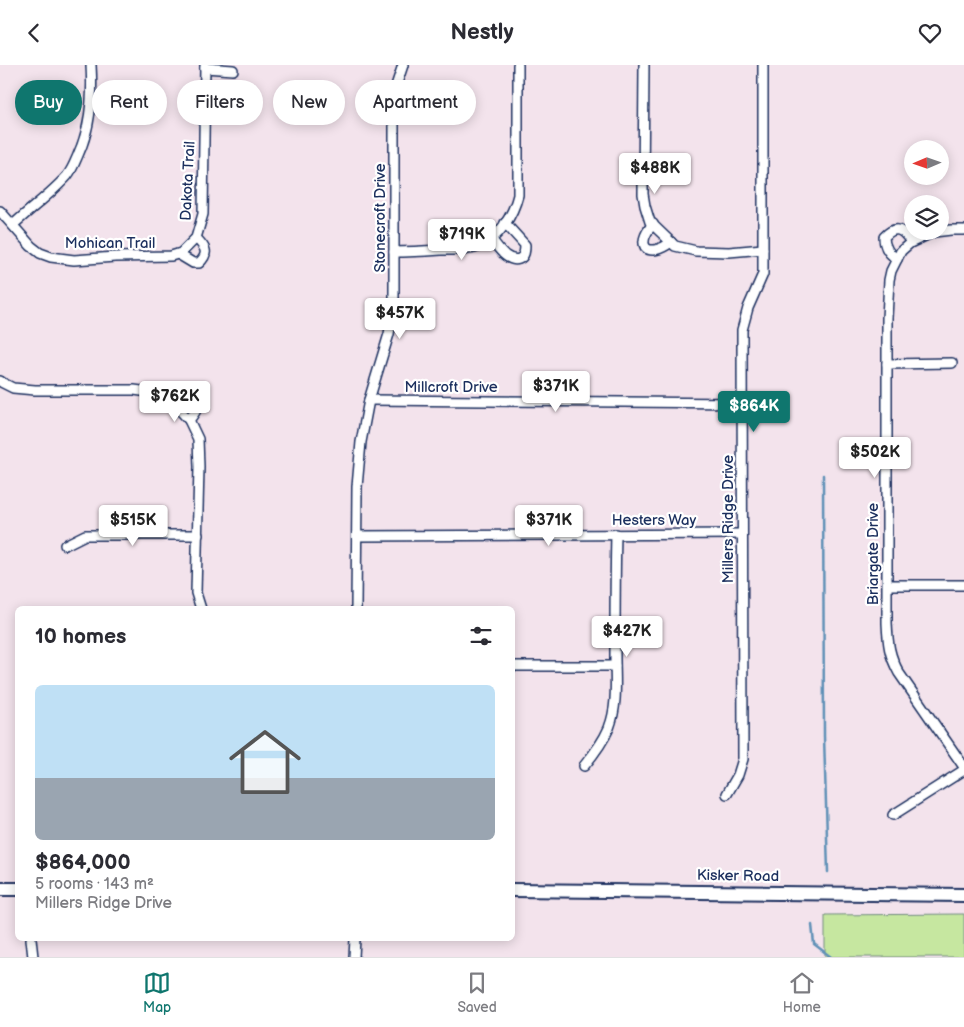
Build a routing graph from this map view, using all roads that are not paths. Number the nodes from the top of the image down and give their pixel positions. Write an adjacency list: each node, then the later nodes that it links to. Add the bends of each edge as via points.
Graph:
1 (91, 65): 11 (street, via 88,129 71,170)
2 (403, 65): 18 (street, Stonecroft Drive, via 396,86 394,111)
3 (518, 65): 9 (street, via 518,195)
4 (644, 65): 10 (street, via 643,194)
5 (763, 65): 17 (street, Millers Ridge Drive)
6 (205, 67): 7 (street); 13 (street, Dakota Trail, via 203,214)
7 (233, 70)
8 (0, 211): 11 (street, Mohican Trail)
9 (505, 223): 14 (street); 14 (street, via 525,245 523,257 511,259)
10 (653, 224): 15 (street); 15 (street, via 644,237 644,247 657,251)
11 (13, 225): 19 (street, Mohican Trail, via 31,246 51,257 74,260)
12 (964, 230): 16 (street, Briargate Drive, via 934,232)
13 (196, 239): 19 (street); 19 (street, Mohican Trail, via 204,245 206,253 200,263 193,263)
14 (491, 239): 18 (street, via 465,249)
15 (671, 242): 17 (street, via 696,251)
16 (911, 242): 20 (street, Briargate Drive); 20 (street, via 904,232 897,229 884,237 887,251)
17 (763, 249): 26 (street, Millers Ridge Drive, via 763,274 742,330)
18 (394, 252): 25 (street, Stonecroft Drive, via 394,305 390,334)
19 (178, 254)
20 (897, 259): 22 (street, Briargate Drive, via 889,280)
21 (952, 363): 22 (street)
22 (887, 364): 33 (street, Briargate Drive)
23 (0, 381): 24 (street, via 13,387 35,390 134,390 156,393)
24 (166, 399): 27 (street); 27 (street, via 183,391 193,391 199,402 196,412)
25 (369, 400): 26 (street, Millcroft Drive); 31 (street, Stonecroft Drive, via 357,487)
26 (743, 403): 29 (street, Millers Ridge Drive)
27 (188, 420): 30 (street, via 198,439)
28 (616, 534): 29 (street, Hesters Way); 31 (street, Hesters Way); 38 (street)
29 (742, 534): 41 (street, Millers Ridge Drive, via 743,759)
30 (198, 535): 32 (street, via 85,535); 35 (street, via 196,593)
31 (357, 536): 36 (street, Stonecroft Drive)
32 (65, 545)
33 (888, 585): 34 (street); 40 (street, Briargate Drive, via 888,645 892,661)
34 (964, 585)
35 (200, 606)
36 (356, 606)
37 (515, 666): 38 (street)
38 (615, 666): 39 (street, via 615,708 610,727)
39 (584, 766)
40 (964, 768): 42 (street)
41 (727, 794)
42 (893, 815)
43 (0, 889): 44 (main road)
44 (15, 889)
45 (515, 890): 46 (main road, Kisker Road)
46 (964, 895)
47 (31, 941): 49 (street)
48 (355, 941): 50 (street)
49 (33, 957)
50 (354, 957)

